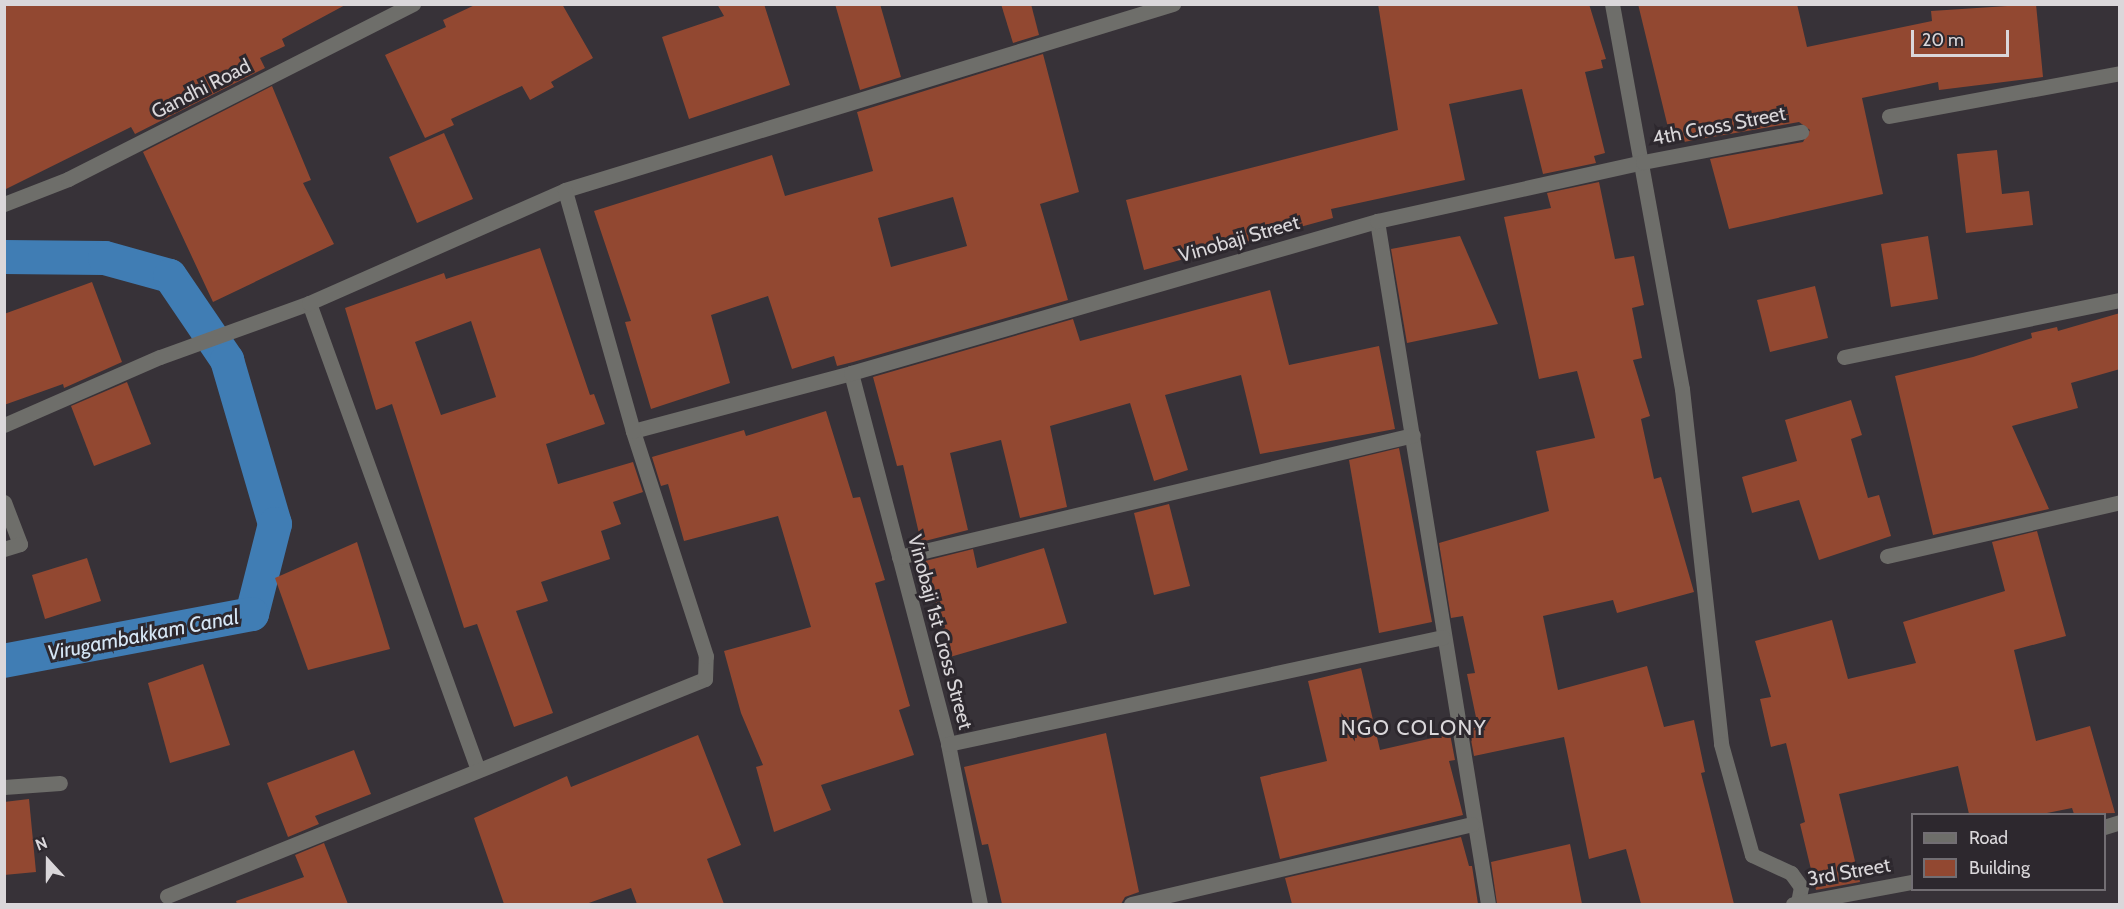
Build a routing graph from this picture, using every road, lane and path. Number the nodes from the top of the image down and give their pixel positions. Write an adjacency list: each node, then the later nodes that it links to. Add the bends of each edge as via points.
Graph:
1 (413, 4): 9 (street, Gandhi Road, via 68,179)
2 (1173, 4): 8 (street)
3 (1612, 4): 7 (street)
4 (2120, 73): 5 (street)
5 (1889, 116)
6 (1802, 132): 7 (street, 4th Cross Street)
7 (1644, 162): 10 (street, Vinobaji Street); 34 (street, via 1682,389 1721,744 1752,855 1791,873 1801,887)
8 (564, 190): 12 (street); 16 (street)
9 (4, 204)
10 (1377, 221): 14 (street, Vinobaji Street); 17 (street)
11 (2120, 300): 13 (street)
12 (309, 303): 15 (street, via 160,357); 25 (street)
13 (1844, 357)
14 (850, 373): 16 (street, Vinobaji Street); 22 (street, Vinobaji 1st Cross Street)
15 (4, 425)
16 (633, 431): 25 (street, via 706,656 705,679)
17 (1413, 435): 22 (street); 23 (street)
18 (4, 502): 20 (street, via 20,544)
19 (2120, 502): 21 (street)
20 (4, 549)
21 (1887, 556)
22 (899, 557): 24 (street, Vinobaji 1st Cross Street)
23 (1443, 637): 24 (street); 28 (street)
24 (948, 744): 31 (street, Vinobaji 1st Cross Street)
25 (477, 768): 30 (street)
26 (60, 783): 27 (street)
27 (4, 787)
28 (1472, 824): 32 (street); 33 (street)
29 (1911, 882): 34 (street, 3rd Street)
30 (167, 896)
31 (981, 904)
32 (1131, 904)
33 (1488, 904)
34 (1796, 904)

